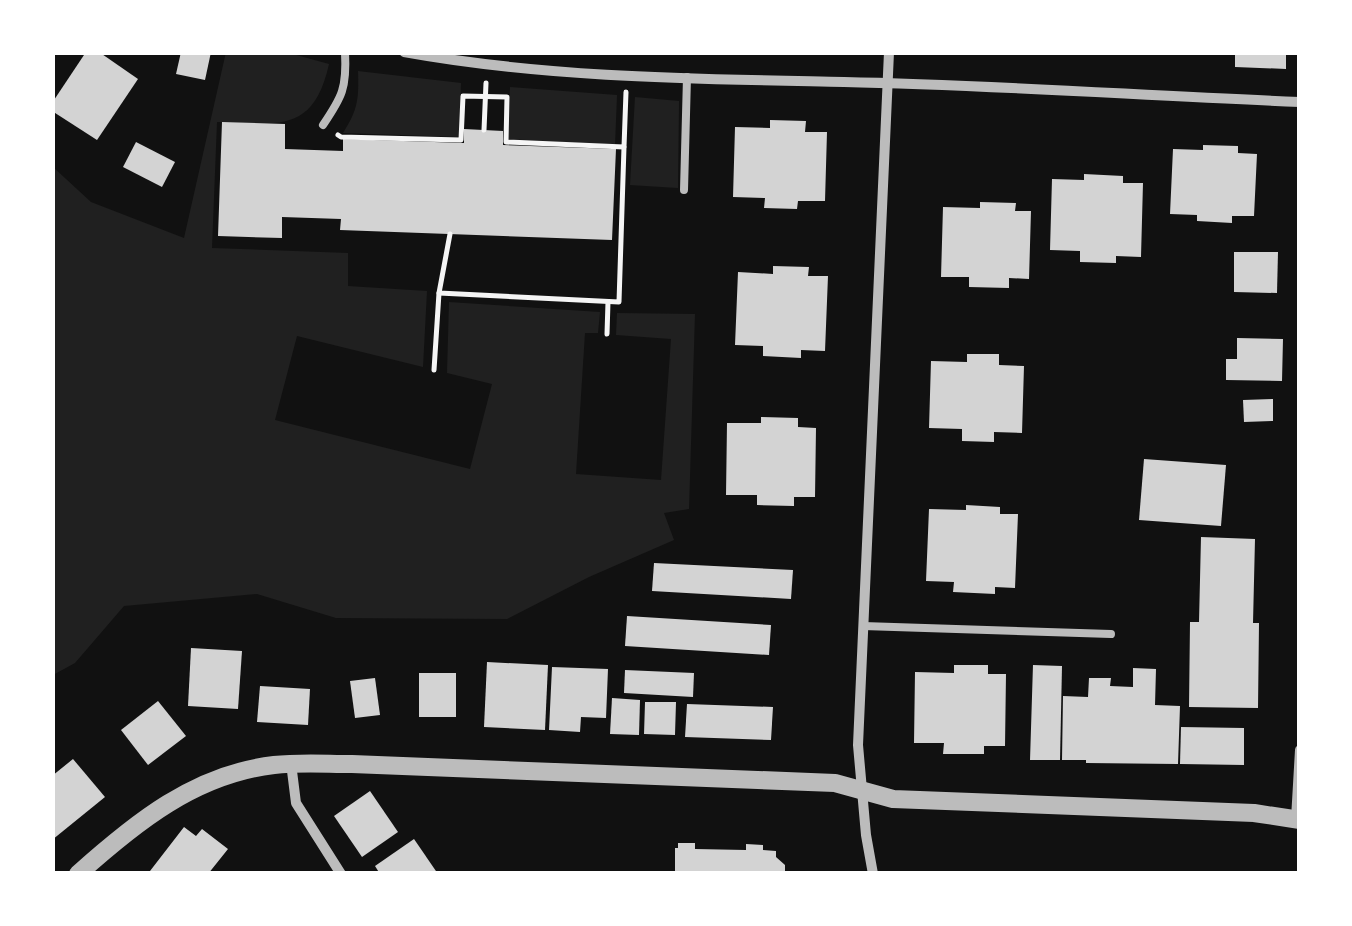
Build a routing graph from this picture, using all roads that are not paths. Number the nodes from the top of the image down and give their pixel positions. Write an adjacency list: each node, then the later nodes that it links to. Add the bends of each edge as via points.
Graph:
1 (345, 52): 7 (lane, via 344,89)
2 (404, 52): 4 (street)
3 (889, 52): 5 (street)
4 (687, 77): 5 (street); 8 (lane)
5 (888, 84): 6 (street); 9 (street)
6 (1300, 102)
7 (322, 125)
8 (684, 190)
9 (863, 626): 10 (lane); 13 (street)
10 (1112, 634)
11 (1300, 750): 14 (street)
12 (290, 763): 13 (street, via 814,782); 15 (street, via 234,773 186,792); 16 (street, via 296,802)
13 (861, 790): 14 (street, via 894,799); 17 (street)
14 (1298, 819)
15 (78, 874)
16 (341, 874)
17 (873, 874)

